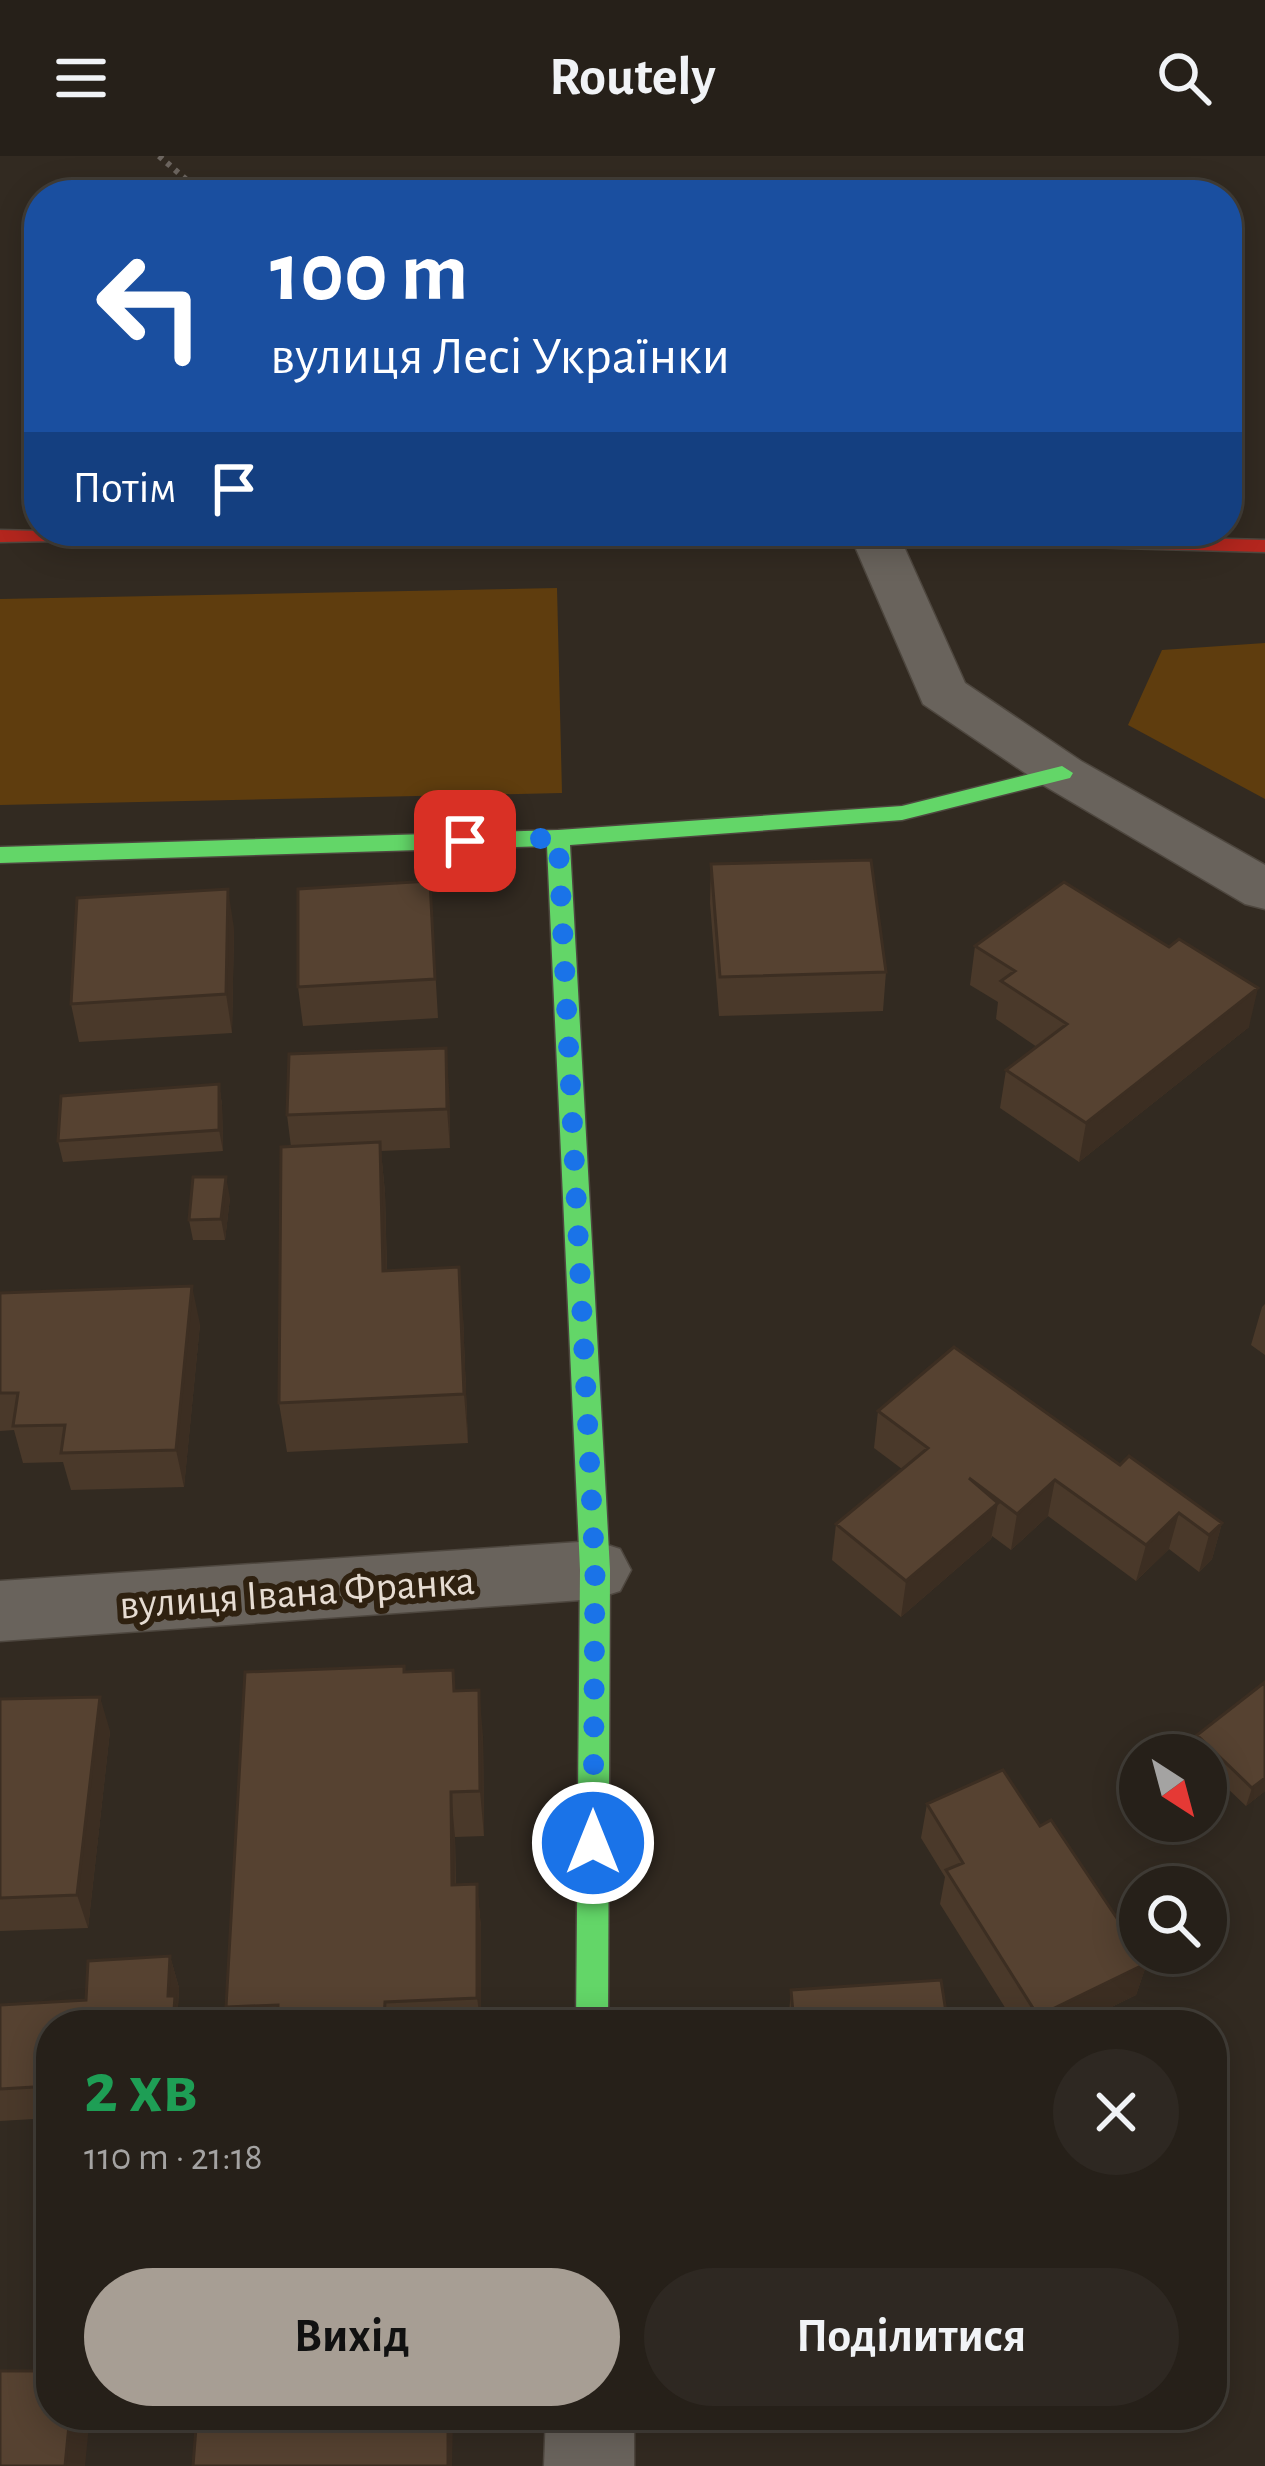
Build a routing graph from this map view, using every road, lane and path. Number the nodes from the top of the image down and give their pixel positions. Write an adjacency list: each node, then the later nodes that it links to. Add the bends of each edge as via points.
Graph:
1 (159, 156): 2 (path)
2 (187, 180)
3 (880, 546): 4 (street, via 942,692)
4 (1062, 773): 5 (street, via 902,813); 7 (street)
5 (558, 838): 6 (street); 8 (street)
6 (0, 855)
7 (1265, 890)
8 (595, 1570): 9 (street, вулиця Івана Франка); 10 (street)
9 (0, 1611)
10 (592, 2010)
11 (590, 2430): 12 (street)
12 (589, 2466)

